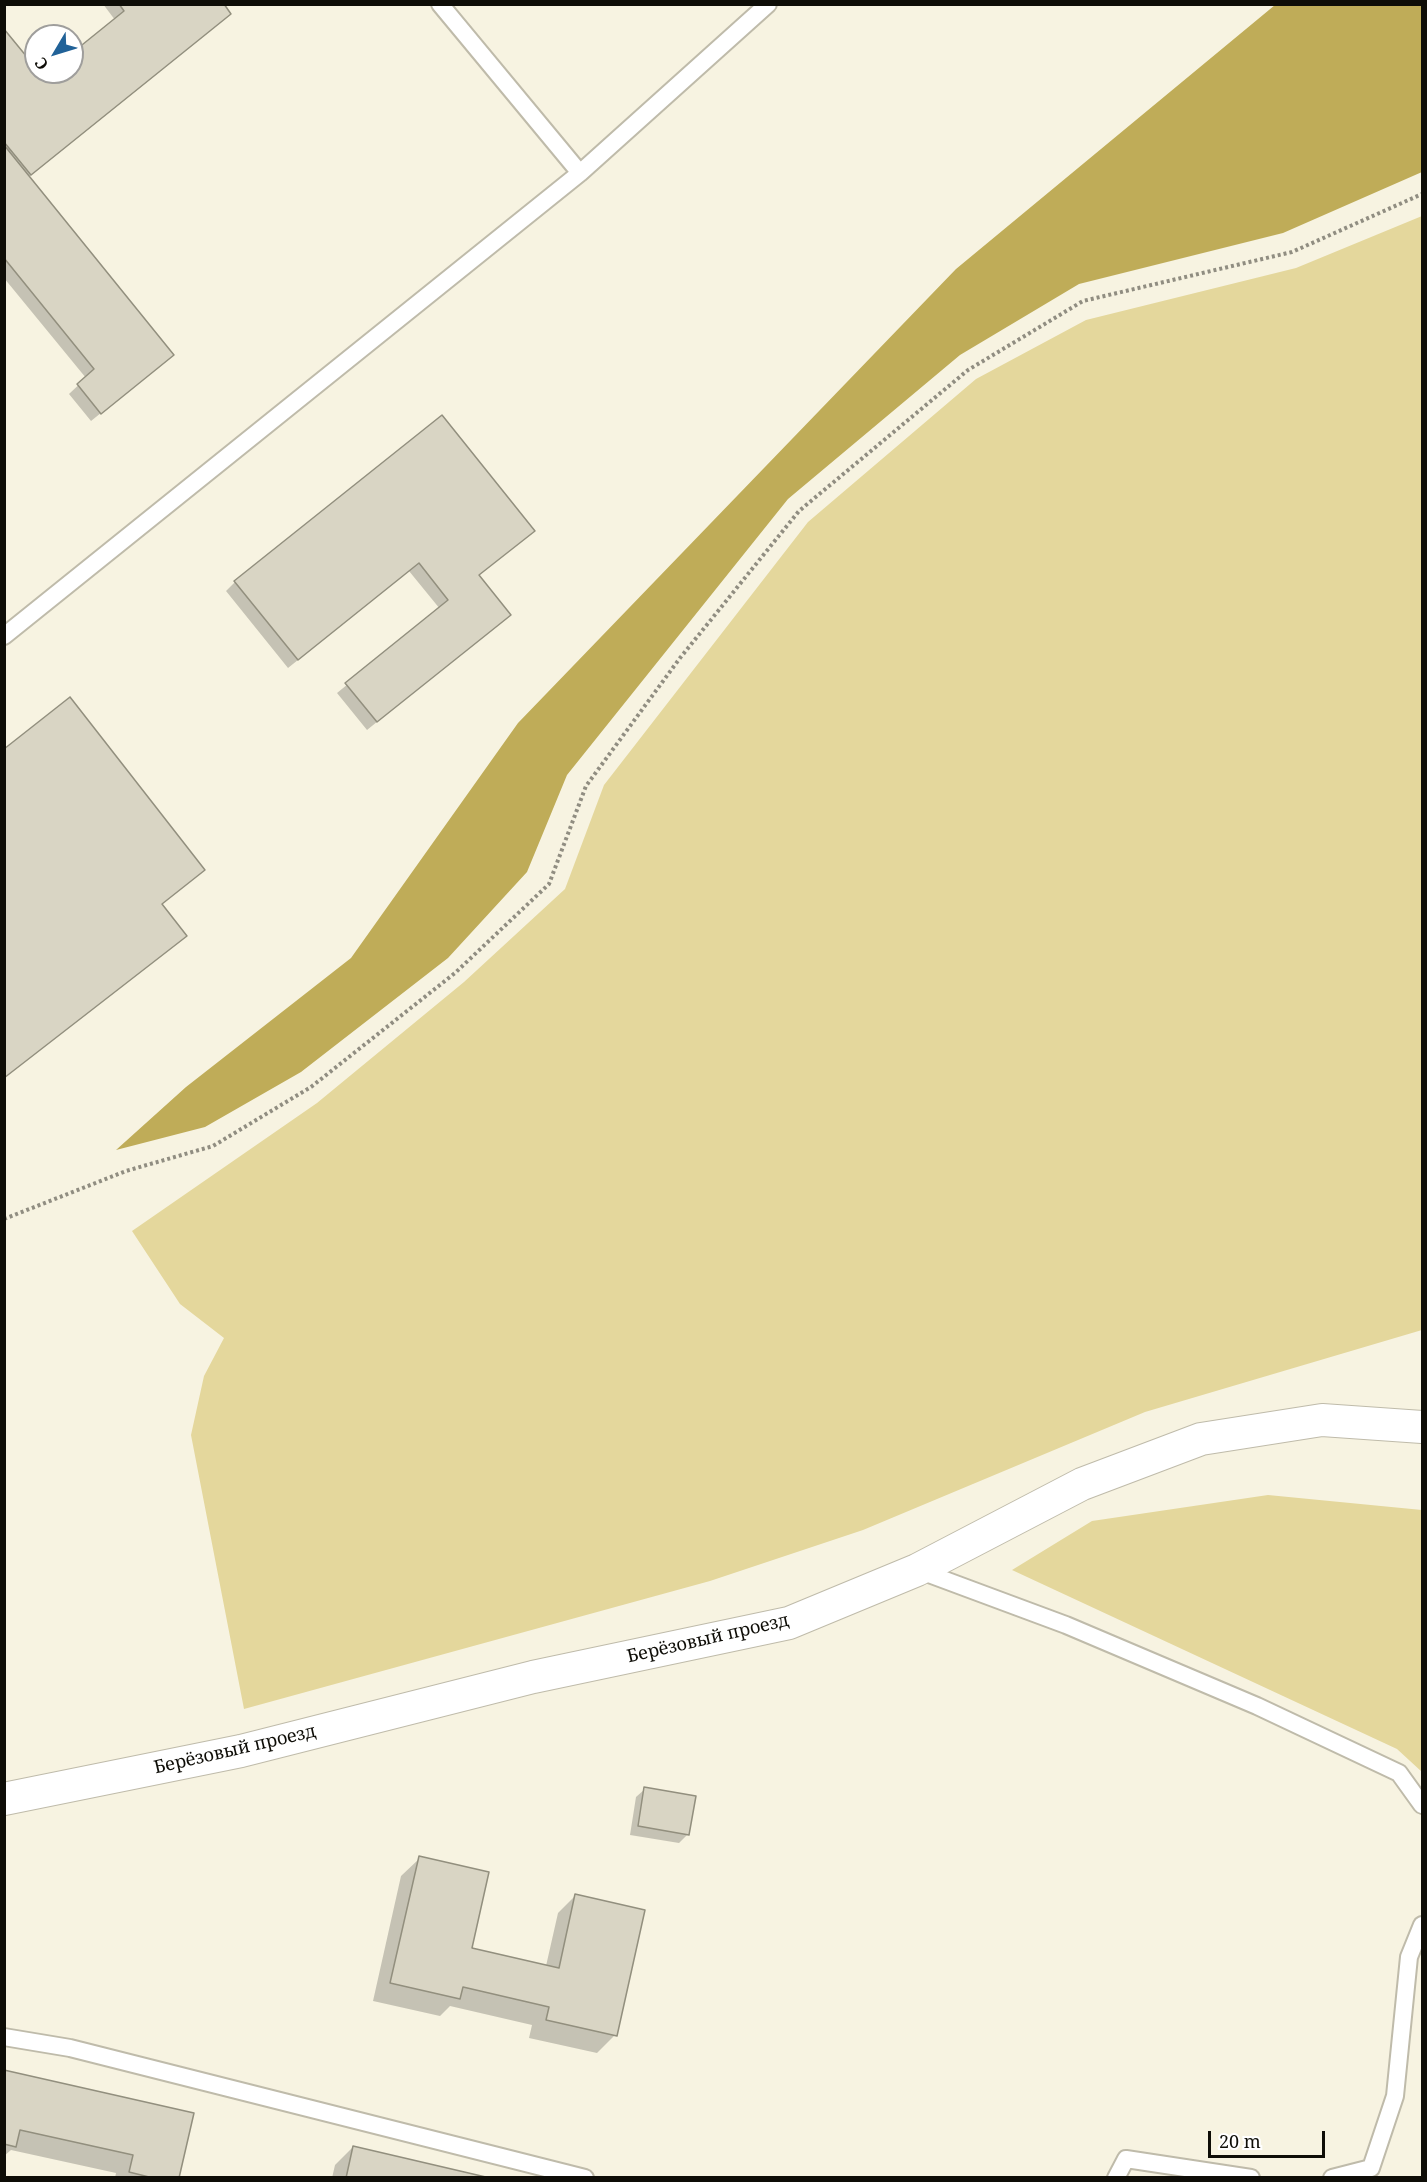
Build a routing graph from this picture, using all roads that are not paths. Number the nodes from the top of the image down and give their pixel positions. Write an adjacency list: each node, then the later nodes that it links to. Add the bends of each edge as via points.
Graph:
1 (440, 4): 3 (lane)
2 (768, 4): 3 (lane)
3 (580, 172): 4 (lane)
4 (4, 636)
5 (1422, 1427): 6 (street, Берёзовый проезд, via 1322,1420 1201,1439 1082,1484)
6 (917, 1570): 7 (street, Берёзовый проезд, via 789,1623 533,1677 241,1750); 8 (lane, via 1066,1625 1257,1706 1399,1773)
7 (4, 1799)
8 (1422, 1805)
9 (1422, 1925): 14 (lane, via 1409,1957 1395,2096 1371,2168)
10 (4, 2037): 11 (lane, via 70,2048)
11 (585, 2178)
12 (1116, 2178): 13 (lane, via 1126,2159)
13 (1251, 2178)
14 (1332, 2178)

